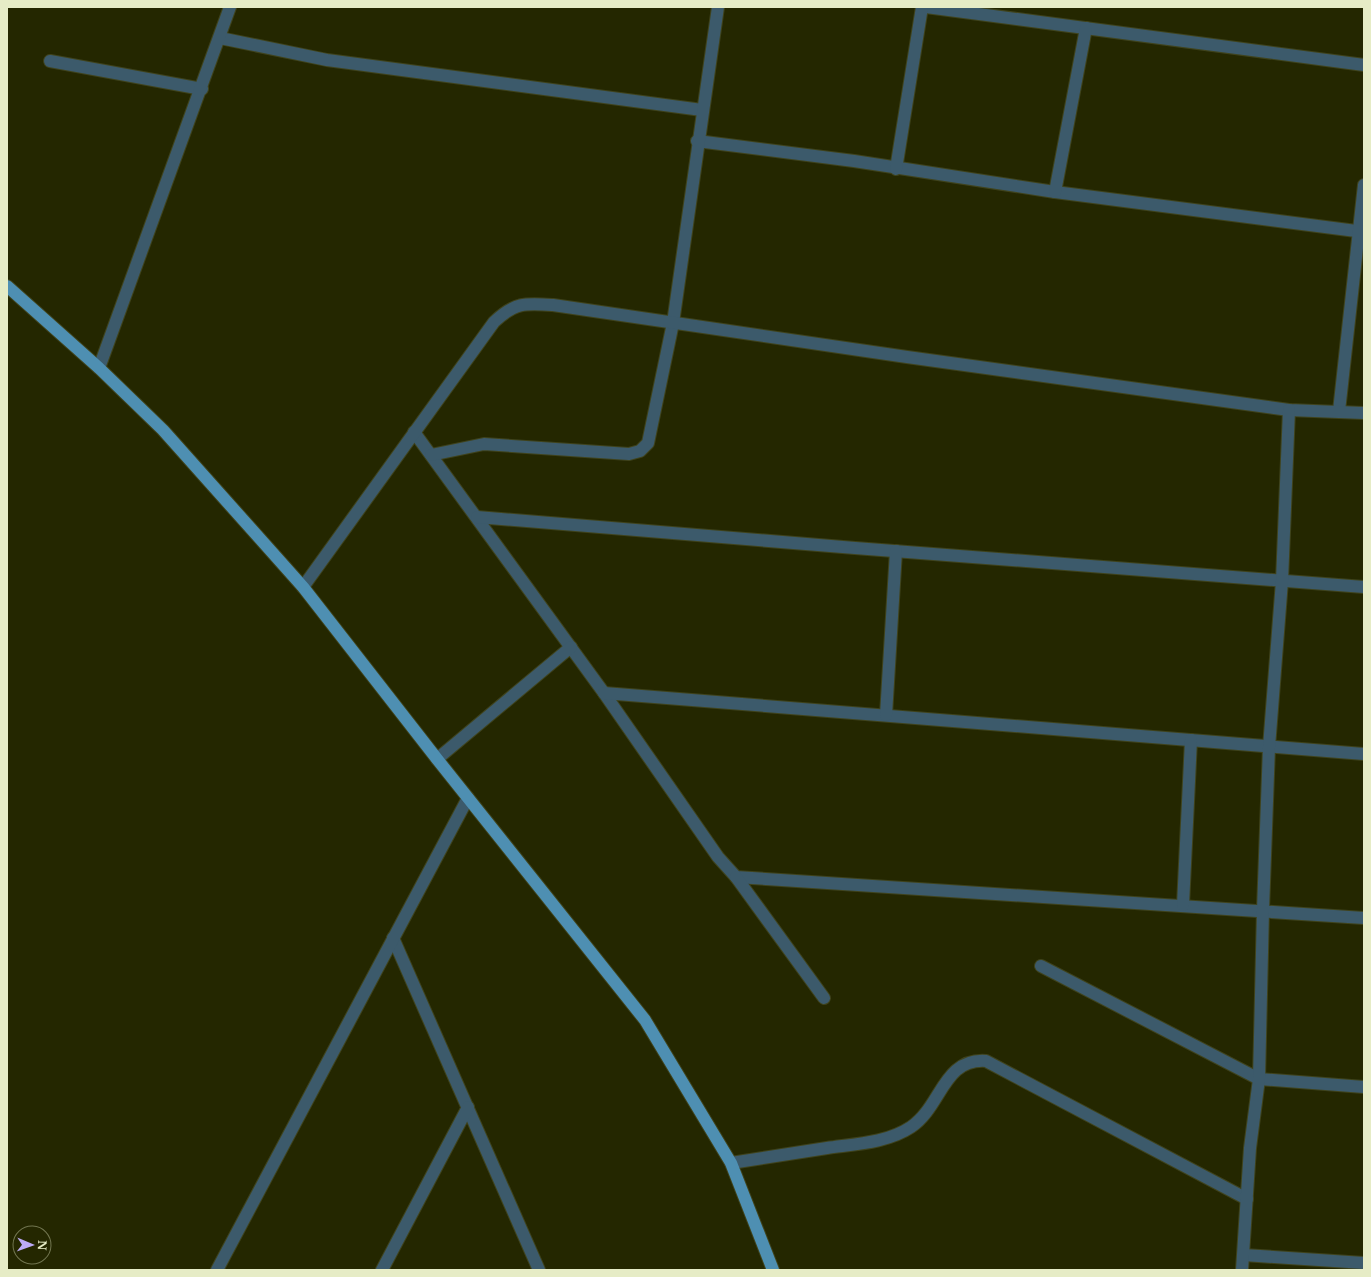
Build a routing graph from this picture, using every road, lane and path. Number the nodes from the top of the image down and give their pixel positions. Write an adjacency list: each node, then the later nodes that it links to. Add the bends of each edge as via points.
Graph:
1 (230, 7): 6 (street)
2 (718, 7): 10 (street)
3 (922, 7): 12 (street)
4 (926, 7): 5 (street)
5 (1086, 28): 8 (street); 14 (street)
6 (220, 38): 9 (street); 10 (street, via 327,60)
7 (50, 61): 9 (street)
8 (1364, 65)
9 (202, 89): 18 (street)
10 (702, 110): 11 (street)
11 (697, 141): 12 (street, via 854,161); 17 (street)
12 (896, 169): 14 (street)
13 (1364, 185): 15 (street)
14 (1055, 192): 15 (street)
15 (1361, 232): 20 (street)
16 (7, 286): 18 (main road)
17 (673, 323): 19 (street); 22 (street, via 525,303 504,312 494,322); 23 (street, via 648,442 640,451 630,454 484,444)
18 (99, 368): 27 (main road, via 163,430)
19 (1289, 410): 20 (street); 26 (street)
20 (1339, 411): 21 (street)
21 (1364, 413)
22 (414, 432): 23 (street); 27 (street)
23 (431, 455): 24 (street)
24 (477, 517): 25 (street); 29 (street)
25 (896, 551): 26 (street); 31 (street)
26 (1282, 581): 28 (street); 33 (street)
27 (303, 586): 35 (main road)
28 (1364, 587)
29 (571, 647): 30 (street); 35 (street)
30 (604, 693): 31 (street); 37 (street, via 718,857)
31 (886, 715): 32 (street)
32 (1191, 740): 33 (street); 38 (street)
33 (1269, 747): 34 (street); 39 (street)
34 (1364, 754)
35 (437, 759): 36 (main road)
36 (468, 798): 41 (street); 47 (main road, via 645,1020)
37 (736, 877): 38 (street); 43 (street)
38 (1183, 905): 39 (street)
39 (1263, 910): 40 (street); 44 (street)
40 (1364, 918)
41 (393, 938): 46 (street); 51 (street)
42 (1041, 966): 44 (street)
43 (824, 998)
44 (1259, 1079): 45 (street); 48 (street, via 1250,1148)
45 (1364, 1087)
46 (468, 1107): 52 (street); 53 (street)
47 (731, 1163): 48 (street, via 887,1138 912,1126 930,1108 948,1079 961,1065 974,1060 986,1061); 54 (main road)
48 (1247, 1199): 49 (street)
49 (1244, 1255): 50 (street); 55 (street)
50 (1364, 1263)
51 (217, 1270)
52 (382, 1270)
53 (539, 1270)
54 (773, 1270)
55 (1242, 1270)

